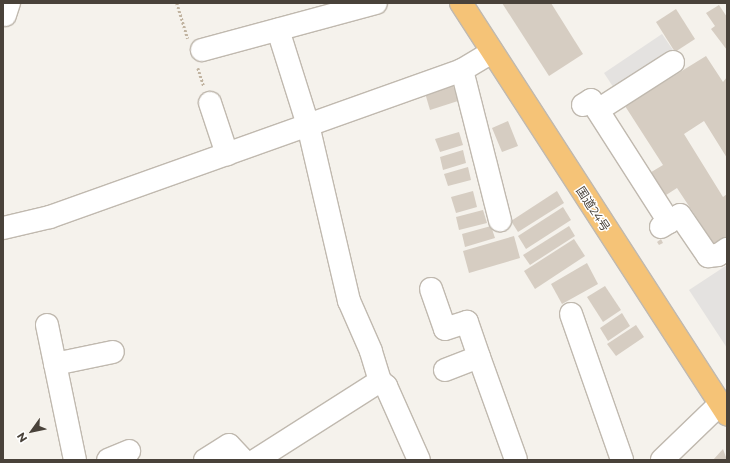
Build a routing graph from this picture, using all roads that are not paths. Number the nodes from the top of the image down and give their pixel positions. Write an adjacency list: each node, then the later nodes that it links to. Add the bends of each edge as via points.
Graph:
1 (376, 3): 3 (street)
2 (461, 3): 5 (highway, 国道24号)
3 (278, 30): 4 (street); 9 (street)
4 (202, 50)
5 (492, 52): 7 (street); 22 (highway, 国道24号)
6 (673, 62): 13 (street, via 590,108 662,226 680,215 708,256 718,255)
7 (462, 70): 9 (street); 11 (street)
8 (210, 103): 10 (street)
9 (308, 125): 10 (street); 21 (street, via 349,301 371,350)
10 (227, 154): 12 (street, via 50,217)
11 (500, 220)
12 (3, 228)
13 (727, 249)
14 (431, 289): 18 (street, via 445,329 467,322)
15 (571, 314): 31 (street)
16 (47, 325): 19 (street)
17 (113, 352): 19 (street)
18 (479, 357): 20 (street); 30 (street)
19 (55, 364): 24 (street)
20 (446, 370)
21 (380, 381): 28 (street); 29 (street, via 386,386)
22 (724, 409): 32 (street)
23 (129, 451): 25 (street)
24 (75, 460)
25 (108, 460)
26 (205, 460): 27 (street, via 229,445)
27 (243, 460)
28 (256, 460)
29 (419, 460)
30 (516, 460)
31 (622, 460)
32 (662, 460)

